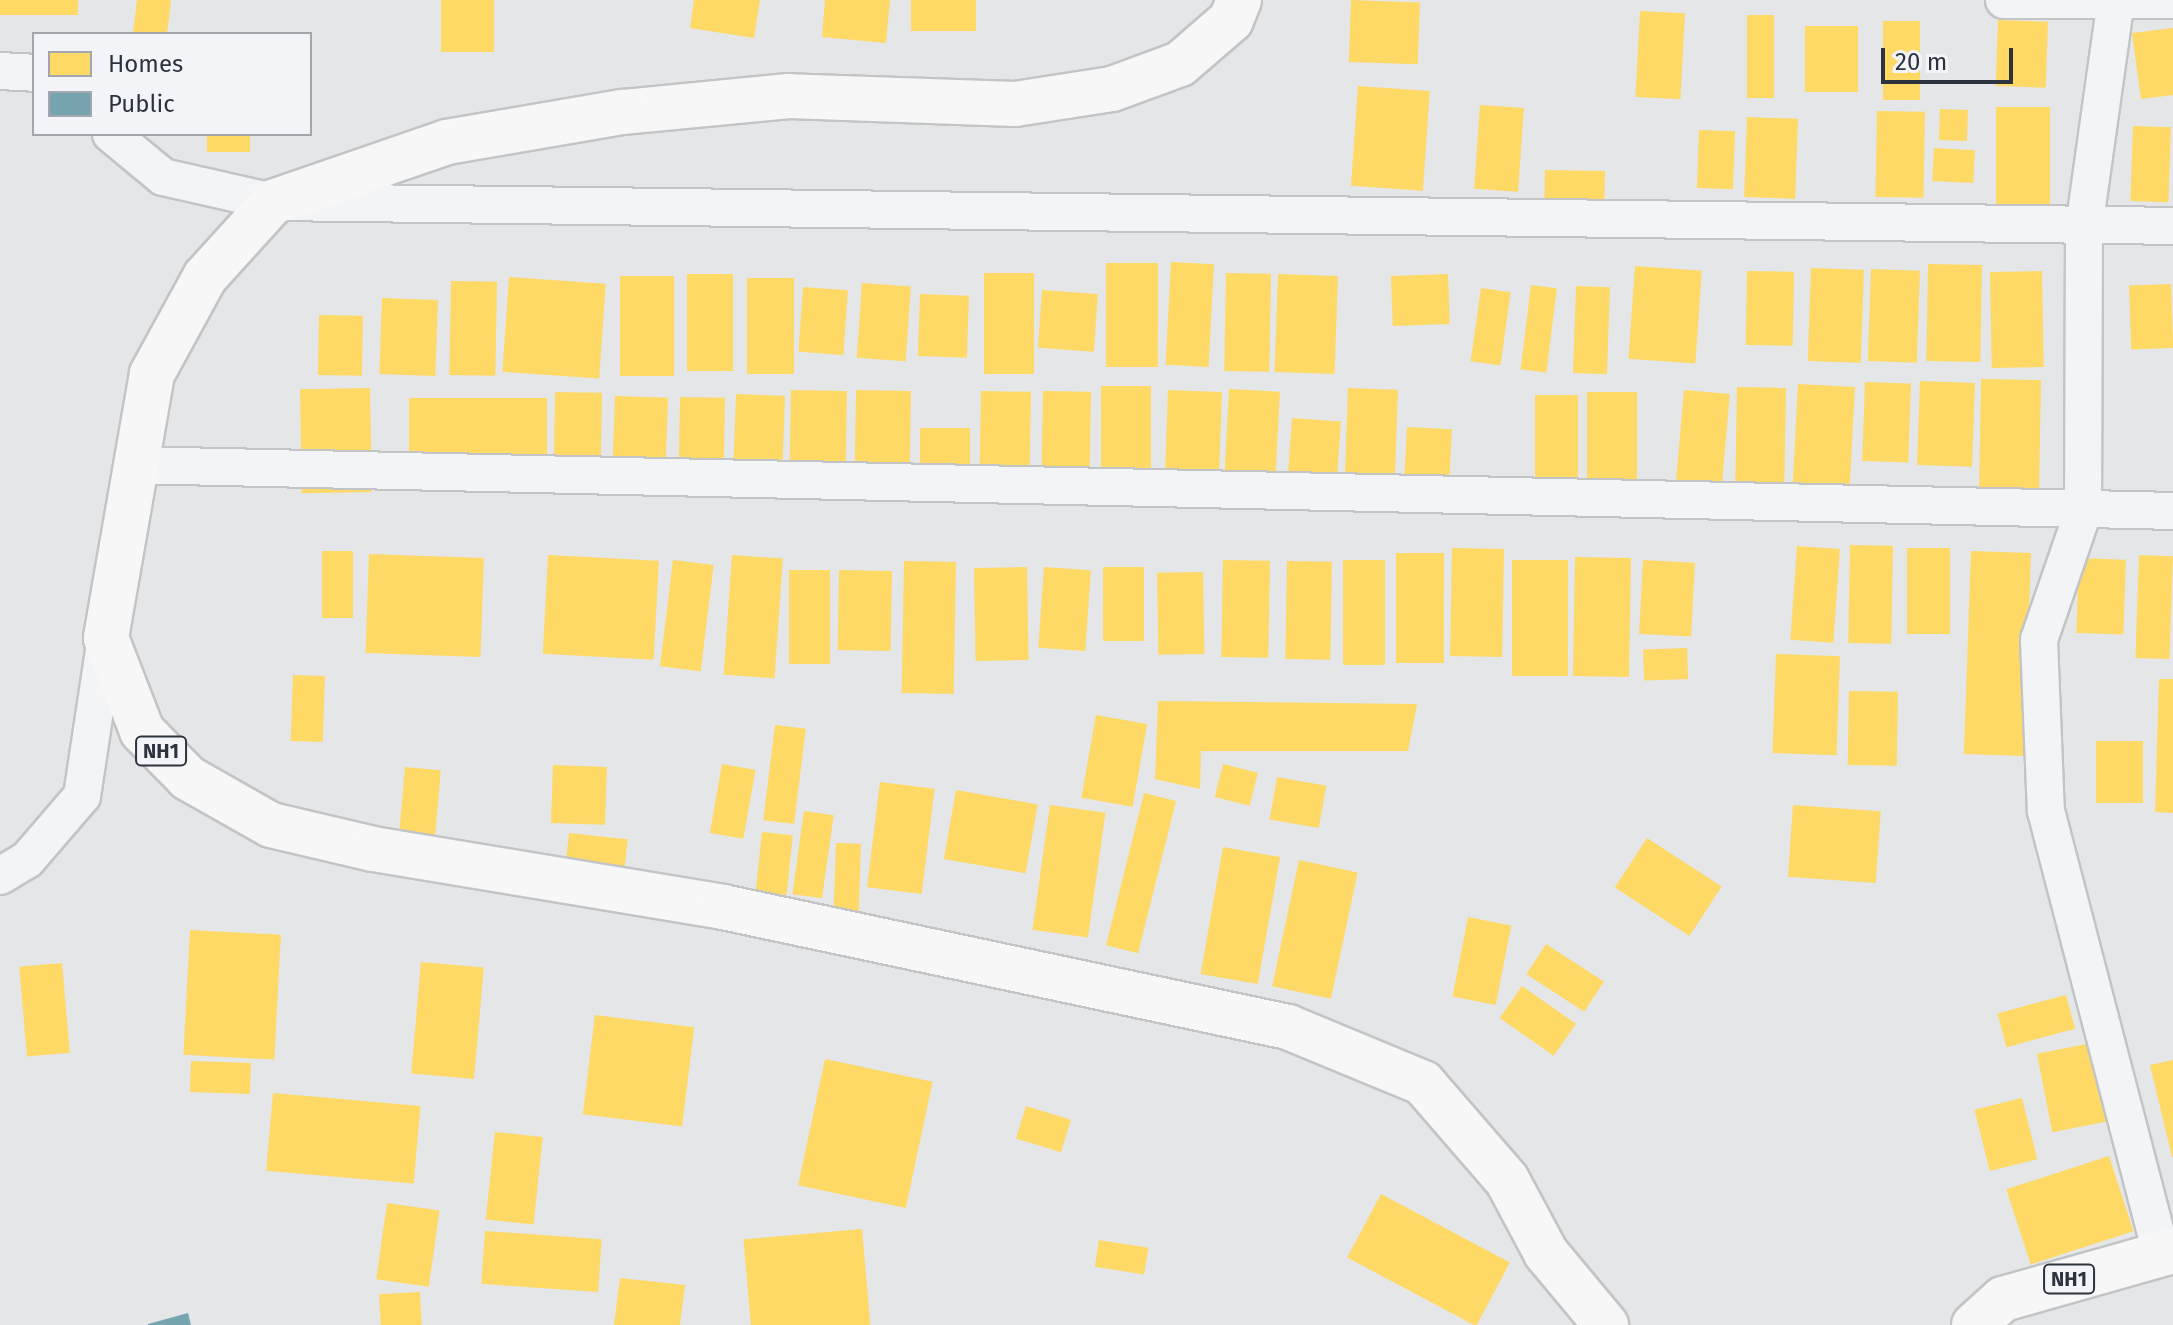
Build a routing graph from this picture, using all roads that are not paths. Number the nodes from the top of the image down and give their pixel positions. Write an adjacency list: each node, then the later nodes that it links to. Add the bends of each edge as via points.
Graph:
1 (1239, 0): 8 (highway, via 1231,20 1180,64 1112,89 1015,104 789,96 622,112 447,142)
2 (2004, 0): 4 (street)
3 (2172, 0): 4 (street)
4 (2116, 1): 10 (street)
5 (0, 71): 6 (street)
6 (32, 73)
7 (113, 136): 8 (street, via 163,177)
8 (273, 202): 10 (street); 11 (highway, via 205,277 152,374)
9 (2173, 226): 10 (street)
10 (2084, 228): 13 (street)
11 (133, 465): 13 (street); 14 (highway)
12 (2173, 511): 13 (street)
13 (2083, 512): 16 (street, via 2039,640 2046,811)
14 (106, 638): 15 (street, via 82,796 27,860); 17 (highway, NH1, via 142,731 188,778 271,825 373,849 723,907 1288,1027 1423,1083 1507,1180 1546,1253)
15 (0, 876)
16 (2167, 1253): 18 (highway, NH1, via 2003,1299)
17 (1606, 1325)
18 (1974, 1325)

